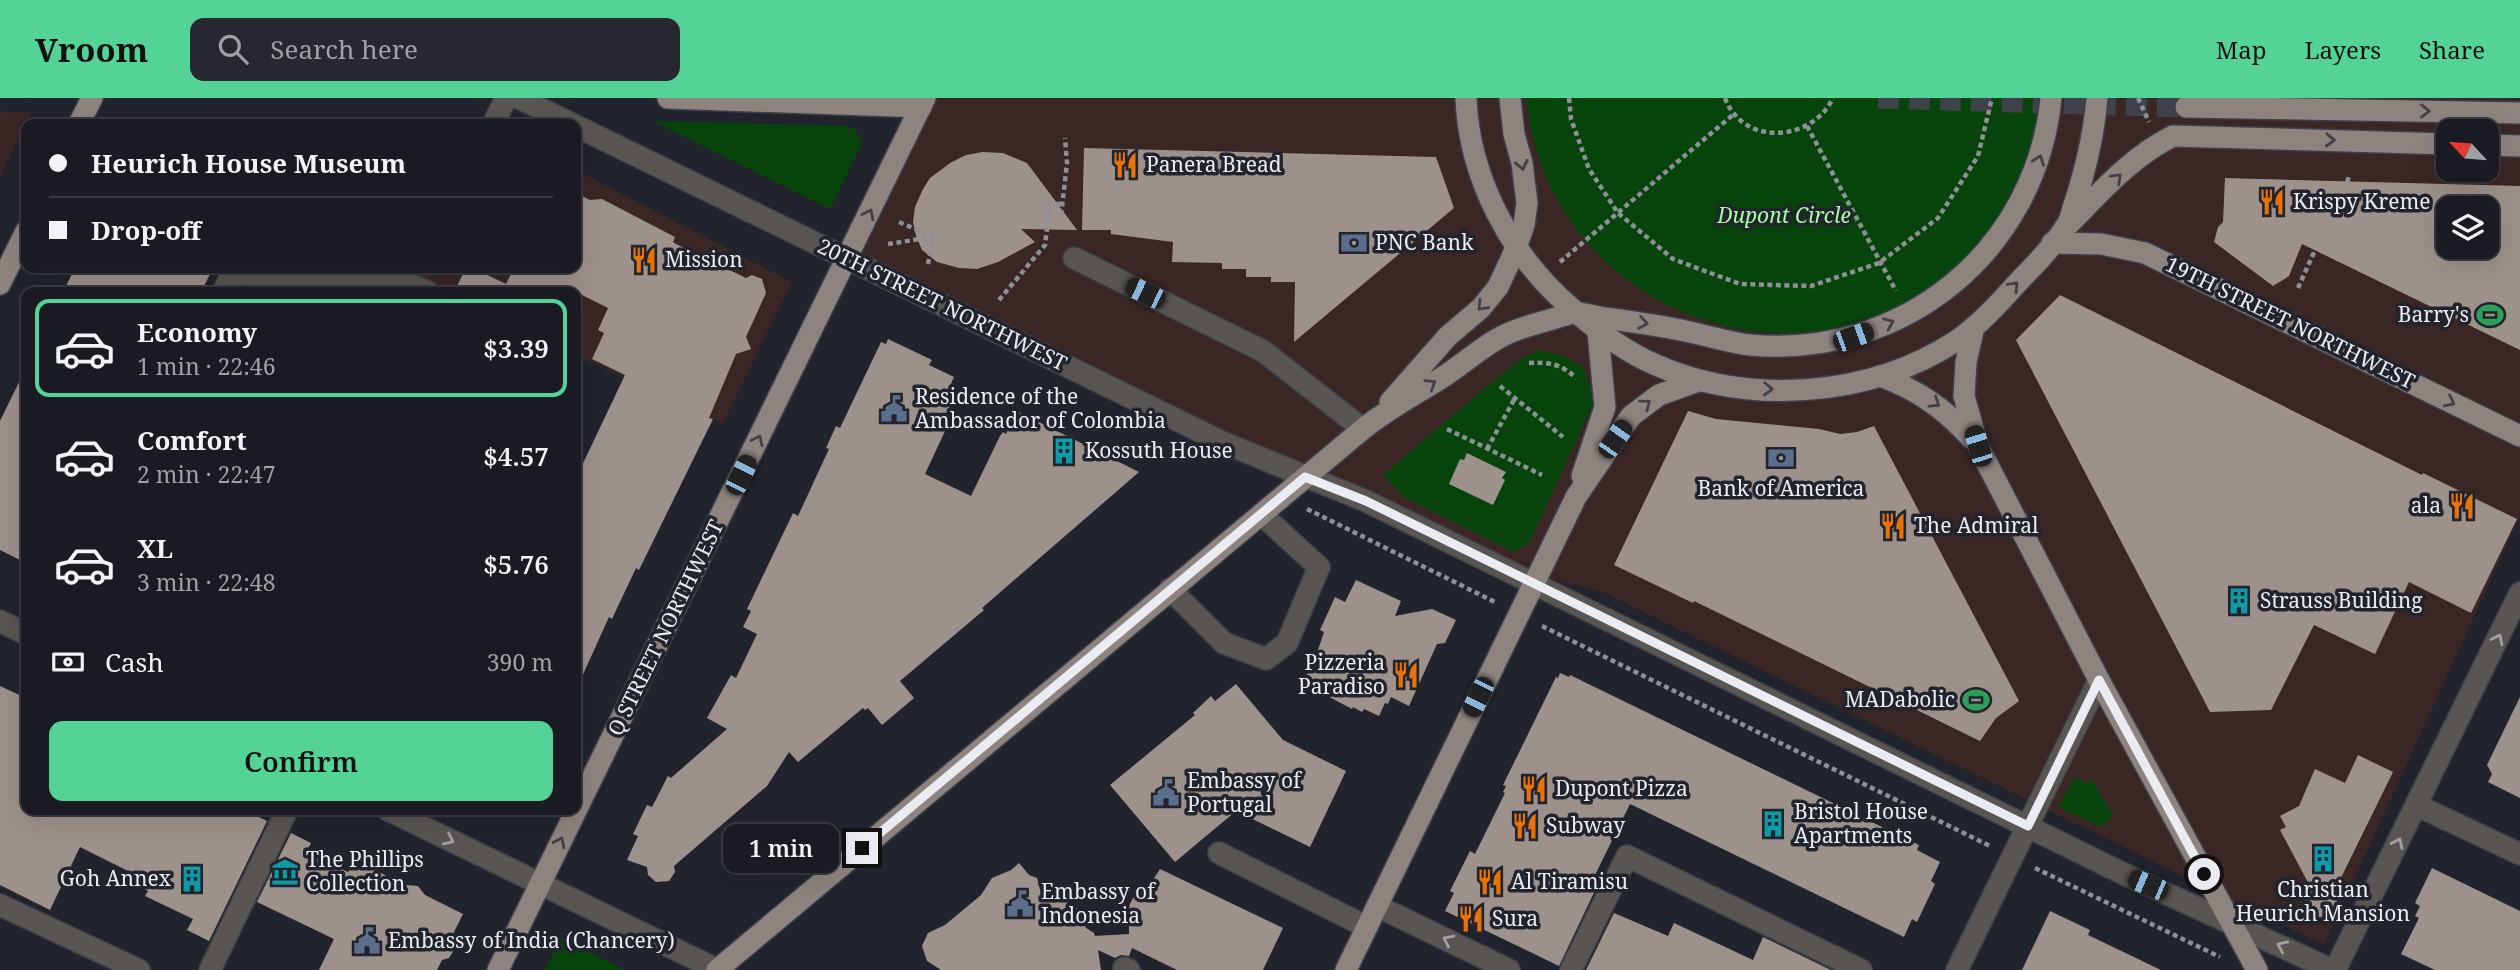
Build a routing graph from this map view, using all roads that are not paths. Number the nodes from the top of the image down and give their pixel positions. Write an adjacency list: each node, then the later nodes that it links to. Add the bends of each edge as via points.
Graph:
1 (92, 98): 12 (main road)
2 (506, 98): 13 (street)
3 (519, 98): 14 (street, 20TH STREET NORTHWEST)
4 (668, 98): 9 (main road)
5 (1466, 98): 22 (main road, via 1477,160)
6 (1510, 98): 22 (main road, one-way to 22, via 1527,203)
7 (2051, 98): 28 (main road, one-way to 7, via 1751,345 1823,342 1891,323 1956,282 2016,211 2044,145)
8 (2097, 98): 19 (main road, via 2088,152)
9 (923, 103): 24 (main road, Q STREET NORTHWEST, one-way to 9)
10 (2186, 107): 11 (main road, one-way to 11)
11 (2520, 113)
12 (82, 119)
13 (496, 119)
14 (562, 119)
15 (581, 128): 24 (street, 20TH STREET NORTHWEST)
16 (2436, 144): 19 (main road, one-way to 16, via 2138,157 2173,136)
17 (2499, 145): 18 (main road)
18 (2520, 146)
19 (2067, 225): 21 (main road)
20 (21, 241): 25 (main road)
21 (2052, 243): 29 (main road, one-way to 21); 34 (main road, 19TH STREET NORTHWEST, one-way to 34, via 2101,244 2145,253)
22 (1516, 248): 28 (main road, via 1552,292); 33 (main road, one-way to 33, via 1499,287)
23 (1074, 258): 33 (street, via 1263,351)
24 (847, 259): 36 (street, 20TH STREET NORTHWEST, via 1222,442); 45 (main road, Q STREET NORTHWEST, one-way to 24)
25 (0, 284)
26 (419, 284): 27 (street, via 397,278 232,274)
27 (226, 287)
28 (1576, 312): 30 (main road); 33 (main road, one-way to 28, via 1502,336)
29 (1974, 327): 31 (main road, via 1929,357); 35 (main road, via 1964,396)
30 (1598, 332): 32 (main road, via 1654,364); 37 (main road, via 1605,407)
31 (1880, 376): 32 (main road, one-way to 31, via 1780,390 1838,386); 35 (main road, one-way to 35, via 1907,386 1943,409)
32 (1700, 380): 37 (main road, one-way to 32, via 1631,416 1658,395)
33 (1368, 425): 36 (main road)
34 (2520, 436)
35 (1978, 446): 44 (main road)
36 (1305, 477): 38 (main road); 39 (street, 20TH STREET NORTHWEST, via 1366,501)
37 (1576, 497): 39 (main road)
38 (1261, 514): 40 (main road); 40 (street, via 1319,567 1287,643 1266,659 1224,643)
39 (1533, 584): 50 (street, 20TH STREET NORTHWEST); 55 (main road)
40 (1170, 589): 61 (main road)
41 (2520, 593): 46 (street, one-way to 41)
42 (0, 621): 43 (street)
43 (21, 632)
44 (2099, 680): 50 (street); 56 (main road)
45 (581, 801)
46 (2416, 805): 52 (street); 68 (street, one-way to 46)
47 (285, 815): 59 (street)
48 (398, 815): 53 (street, one-way to 53)
49 (574, 815): 53 (main road, Q STREET NORTHWEST, one-way to 49)
50 (2028, 826): 56 (street, 20TH STREET NORTHWEST); 66 (street)
51 (1219, 853): 57 (street)
52 (2520, 854)
53 (540, 884): 60 (main road, Q STREET NORTHWEST); 61 (street)
54 (0, 905): 58 (street)
55 (1377, 906): 57 (main road); 63 (street, one-way to 55)
56 (2231, 922): 67 (main road); 68 (street, 20TH STREET NORTHWEST, one-way to 56)
57 (1367, 927): 62 (main road)
58 (139, 970)
59 (210, 970)
60 (498, 970)
61 (717, 970)
62 (1346, 970)
63 (1509, 970)
64 (1571, 970): 65 (street, via 1627,856)
65 (1861, 970)
66 (1957, 970)
67 (2257, 970)
68 (2333, 970)

